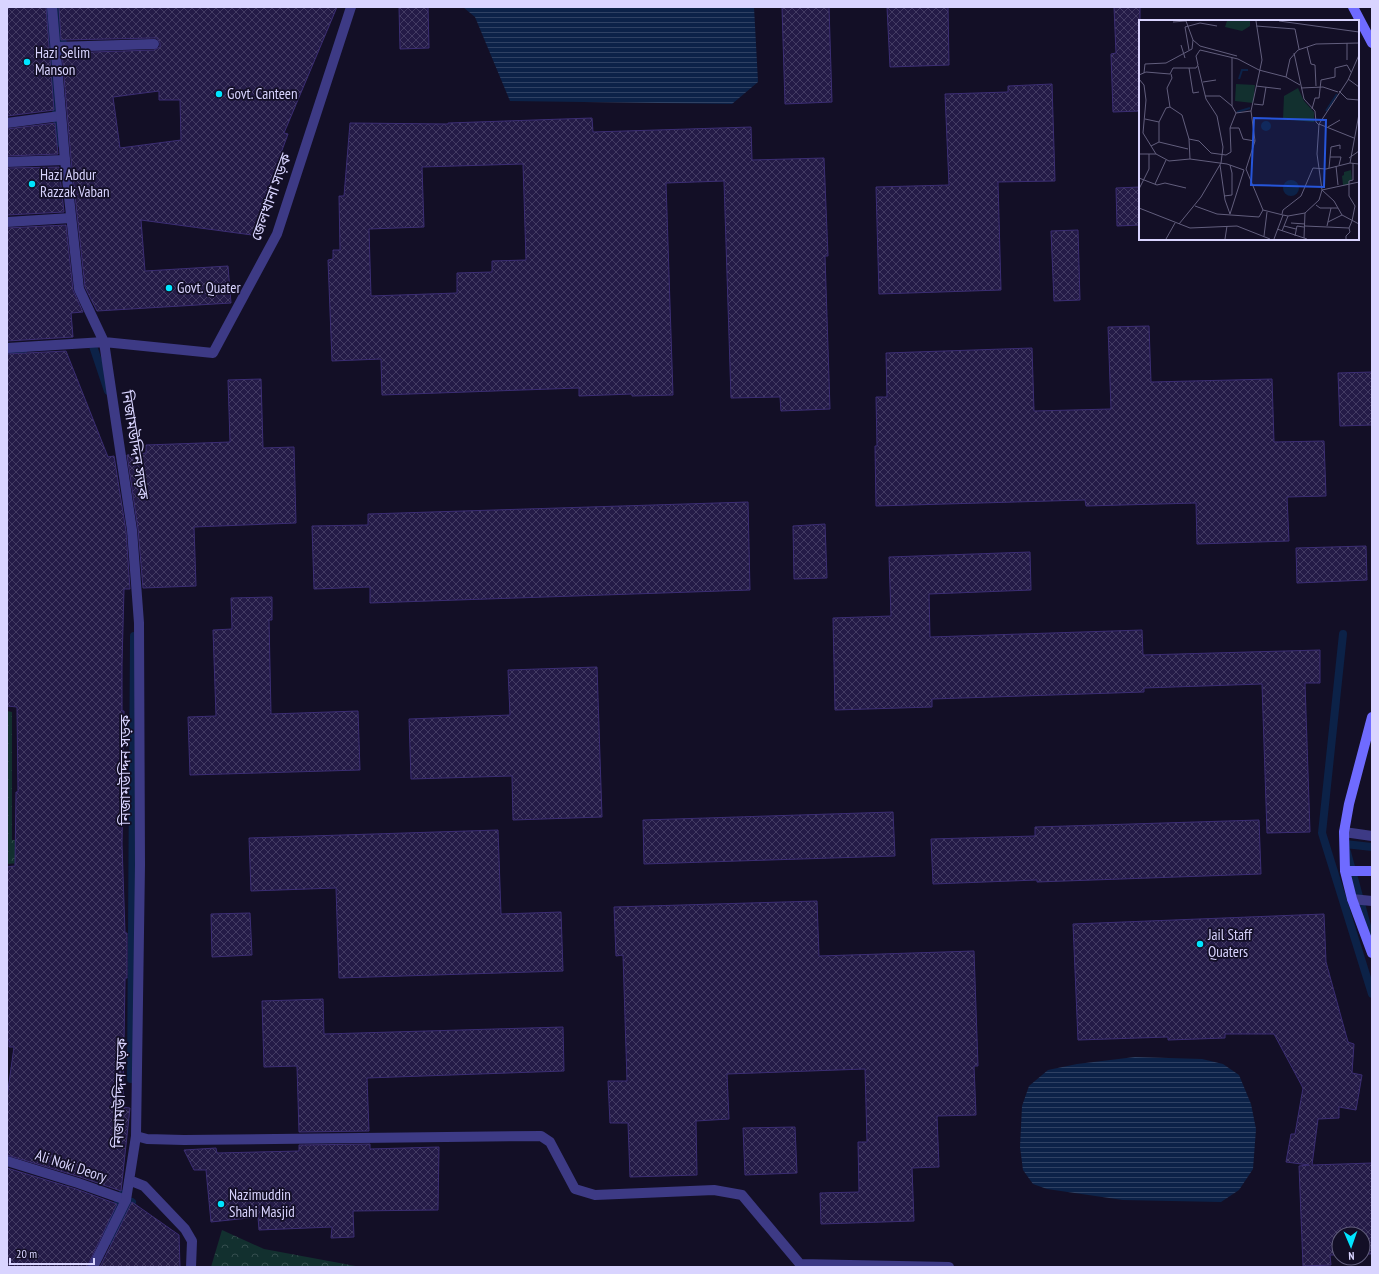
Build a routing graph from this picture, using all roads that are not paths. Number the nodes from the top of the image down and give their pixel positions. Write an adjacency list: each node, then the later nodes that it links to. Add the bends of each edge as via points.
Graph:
1 (52, 7): 6 (street, নিজামউদ্দিন সড়ক)
2 (351, 7): 13 (street, জেলখানা সড়ক, via 277,234 213,353)
3 (1353, 7): 4 (main road)
4 (1372, 43)
5 (154, 44): 6 (street)
6 (56, 47): 7 (street, নিজামউদ্দিন সড়ক)
7 (60, 116): 8 (street); 9 (street, নিজামউদ্দিন সড়ক)
8 (7, 123)
9 (65, 160): 10 (street); 11 (street, নিজামউদ্দিন সড়ক)
10 (7, 162)
11 (71, 218): 12 (street); 13 (street, নিজামউদ্দিন সড়ক, via 79,289)
12 (7, 222)
13 (104, 342): 14 (street); 23 (street, নিজামউদ্দিন সড়ক, via 132,530 139,623 140,865)
14 (7, 348)
15 (1372, 717): 16 (main road)
16 (1344, 832): 17 (street); 18 (main road)
17 (1372, 836)
18 (1345, 870): 19 (main road); 20 (main road)
19 (1372, 871)
20 (1352, 899): 21 (street); 22 (main road)
21 (1372, 901)
22 (1372, 952)
23 (136, 1136): 25 (street, নিজামউদ্দিন সড়ক); 29 (street, via 147,1139 184,1140 542,1136 550,1142 575,1189 595,1195 714,1190 742,1195 800,1264)
24 (7, 1161): 26 (street, Ali Noki Deory)
25 (129, 1180): 26 (street, নিজামউদ্দিন সড়ক); 28 (street, via 144,1186 184,1229 192,1241)
26 (126, 1200): 27 (street, নিজামউদ্দিন সড়ক)
27 (93, 1267)
28 (190, 1267)
29 (949, 1267)

